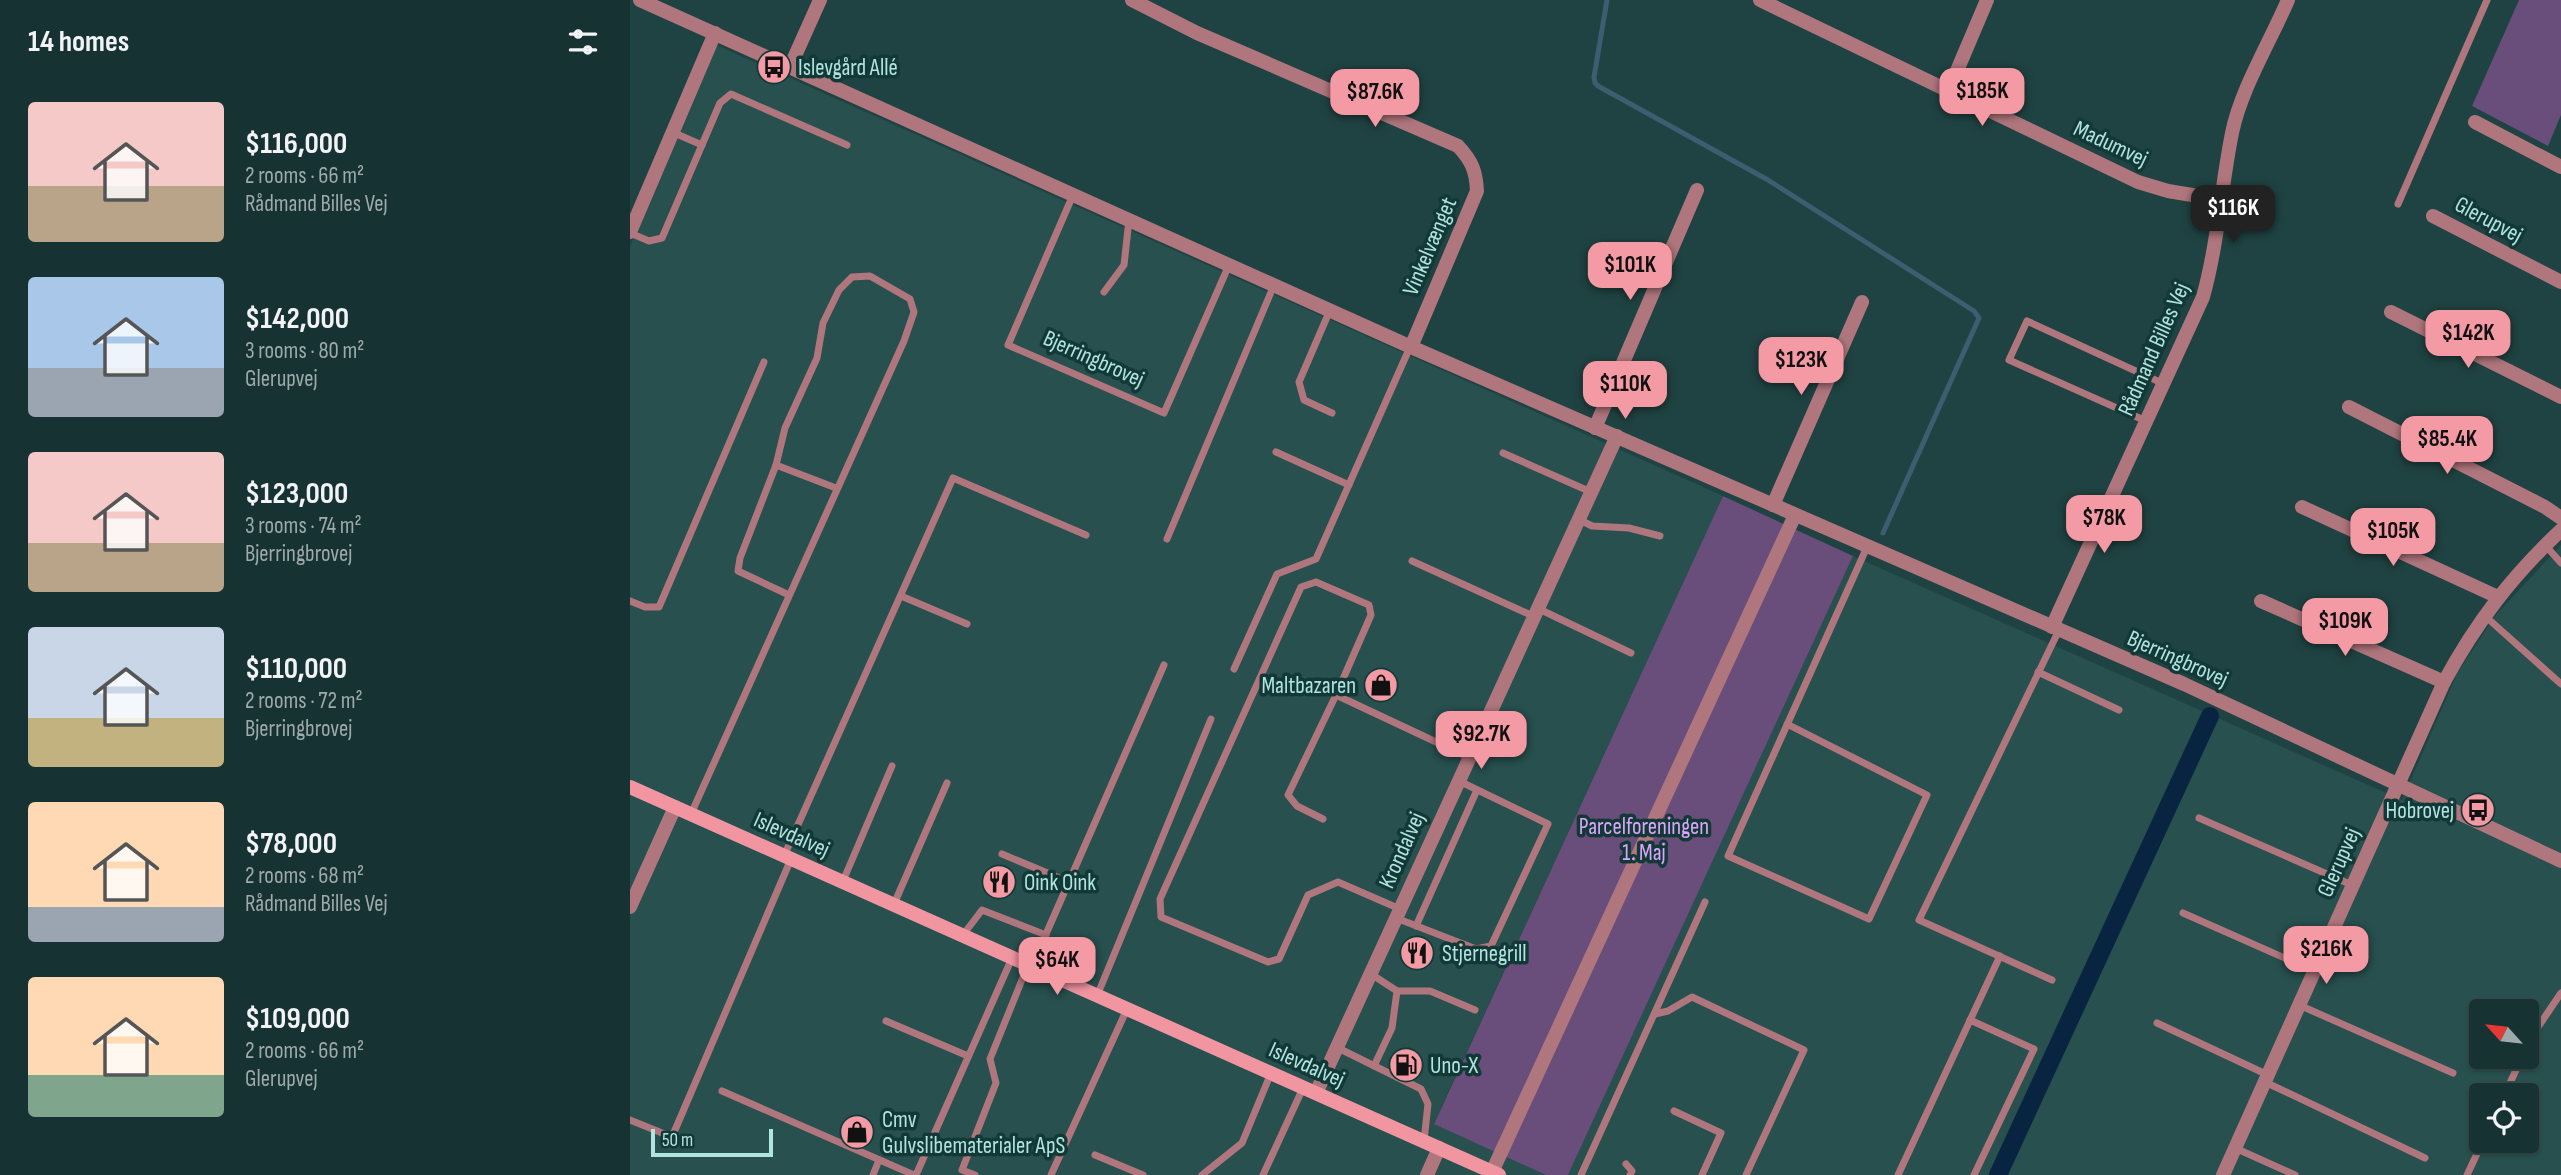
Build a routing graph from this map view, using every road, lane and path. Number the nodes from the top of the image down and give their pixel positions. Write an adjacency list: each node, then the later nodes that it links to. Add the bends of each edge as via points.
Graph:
1 (639, 0): 8 (street, Bjerringbrovej)
2 (820, 0): 9 (street)
3 (1132, 0): 30 (street, Vinkelvænget, via 1196,33 1458,146 1471,159 1477,191)
4 (1760, 0): 10 (street, Madumvej)
5 (1987, 0): 10 (street)
6 (2288, 0): 18 (street, Rådmand Billes Vej, via 2232,131)
7 (2487, 0): 19 (lane)
8 (715, 33): 9 (street, Bjerringbrovej); 12 (street)
9 (790, 67): 17 (street, Bjerringbrovej)
10 (1948, 92): 18 (street, Madumvej, via 2138,182)
11 (2475, 122): 15 (street)
12 (672, 132): 13 (lane); 22 (street)
13 (702, 145): 14 (lane, via 720,103 731,94); 22 (lane, via 662,238 649,241)
14 (847, 145)
15 (2561, 167)
16 (1698, 190): 37 (street)
17 (1073, 195): 21 (street, Bjerringbrovej); 23 (lane, Bjerringbrovej, via 1008,345 1164,413)
18 (2222, 200): 32 (street, Rådmand Billes Vej, via 2203,297)
19 (2398, 204)
20 (2433, 215): 24 (street, Glerupvej)
21 (1129, 220): 23 (street, Bjerringbrovej); 26 (lane, via 1124,265)
22 (630, 232)
23 (1229, 265): 25 (street, Bjerringbrovej)
24 (2561, 282)
25 (1274, 285): 28 (street, Bjerringbrovej); 53 (lane)
26 (1104, 292)
27 (1862, 302): 45 (street)
28 (1330, 310): 30 (street, Bjerringbrovej); 35 (lane, via 1299,382 1304,400)
29 (2391, 312): 33 (street)
30 (1411, 346): 37 (street, Bjerringbrovej); 42 (lane)
31 (764, 362): 61 (lane, via 659,607)
32 (2164, 384): 36 (street, Rådmand Billes Vej); 36 (lane, via 2027,321 2009,359)
33 (2561, 397)
34 (2349, 407): 49 (street)
35 (1332, 413)
36 (2146, 421): 66 (street, Rådmand Billes Vej)
37 (1595, 428): 38 (street, Bjerringbrovej)
38 (1617, 436): 44 (street, Krondalvej); 45 (street, Bjerringbrovej)
39 (1276, 452): 42 (lane)
40 (1503, 453): 44 (lane)
41 (776, 465): 43 (lane); 43 (lane, via 785,428 817,358 823,323 839,290 852,277 870,276 910,299 914,313); 58 (lane, via 738,571)
42 (1349, 485): 69 (lane, via 1316,559 1277,574)
43 (836, 488): 58 (lane)
44 (1591, 492): 48 (street, Krondalvej)
45 (1773, 505): 47 (street, Bjerringbrovej)
46 (2302, 507): 60 (street)
47 (1795, 515): 55 (street, Bjerringbrovej); 137 (street)
48 (1578, 519): 52 (lane, via 1592,526); 63 (street, Krondalvej)
49 (2561, 519)
50 (2561, 530): 54 (street, Glerupvej)
51 (1086, 535): 59 (lane, via 953,478)
52 (1660, 536)
53 (1167, 539)
54 (2545, 545): 57 (lane); 60 (street, Glerupvej)
55 (1867, 547): 66 (street, Bjerringbrovej); 76 (lane)
56 (1412, 562): 63 (lane)
57 (2561, 563)
58 (789, 595): 85 (lane)
59 (901, 596): 65 (lane); 89 (lane)
60 (2498, 597): 64 (street, Glerupvej)
61 (630, 601)
62 (2260, 601): 71 (street)
63 (1535, 612): 67 (lane); 77 (street, Krondalvej)
64 (2485, 615): 71 (street, Glerupvej); 72 (lane)
65 (967, 624)
66 (2055, 628): 70 (lane); 81 (street, Bjerringbrovej)
67 (1631, 653)
68 (1164, 665): 92 (lane)
69 (1234, 668)
70 (2038, 673): 74 (lane); 102 (lane, via 1919,920)
71 (2444, 682): 81 (street, Glerupvej)
72 (2561, 684)
73 (1336, 695): 77 (lane); 87 (lane, via 1288,795 1297,806); 98 (lane, via 1371,615 1369,605 1316,582 1301,587 1160,899 1161,917 1268,962 1279,959 1308,895 1338,882)
74 (2119, 710)
75 (1211, 719): 110 (lane)
76 (1787, 724): 76 (lane, via 1728,856 1869,919 1927,795)
77 (1468, 757): 79 (street, Krondalvej)
78 (892, 766): 91 (lane)
79 (1457, 780): 83 (lane); 98 (street, Krondalvej)
80 (947, 783): 95 (lane)
81 (2397, 784): 90 (street, Bjerringbrovej); 93 (street, Glerupvej)
82 (630, 787): 84 (street, Islevdalvej)
83 (1477, 790): 99 (lane); 99 (lane, via 1548,824 1491,946 1476,949)
84 (675, 807): 85 (street, Islevdalvej); 96 (street)
85 (691, 814): 89 (street, Islevdalvej)
86 (2199, 818): 93 (lane)
87 (1323, 820)
88 (1002, 854): 92 (lane)
89 (788, 857): 91 (street, Islevdalvej); 128 (lane, via 672,1137)
90 (2561, 861)
91 (843, 882): 95 (street, Islevdalvej)
92 (1069, 882): 100 (lane)
93 (2352, 885): 105 (street, Glerupvej)
94 (1705, 902): 114 (lane)
95 (894, 905): 101 (street, Islevdalvej)
96 (630, 907)
97 (2183, 913): 105 (lane)
98 (1398, 914): 99 (lane); 106 (street, Krondalvej)
99 (1416, 926)
100 (1046, 935): 101 (lane, via 982,910); 104 (lane)
101 (962, 936): 103 (street, Islevdalvej)
102 (2000, 956): 107 (lane); 115 (lane)
103 (1012, 958): 104 (street, Islevdalvej); 120 (lane)
104 (1030, 966): 110 (street, Islevdalvej); 140 (lane, via 989,1059 996,1083 961,1170)
105 (2314, 971): 111 (street, Glerupvej)
106 (1371, 974): 108 (lane); 119 (street, Krondalvej)
107 (2052, 980)
108 (1397, 990): 113 (lane, via 1430,991); 121 (lane, via 1392,1028)
109 (2561, 993): 118 (lane)
110 (1097, 996): 112 (street, Islevdalvej)
111 (2299, 1005): 123 (lane); 124 (street, Glerupvej)
112 (1127, 1009): 122 (street, Islevdalvej); 141 (lane)
113 (1475, 1010)
114 (1655, 1014): 146 (lane); 149 (lane, via 1692,997 1804,1050)
115 (1970, 1020): 150 (lane); 151 (lane, via 2034,1049)
116 (886, 1021): 120 (lane)
117 (2157, 1023): 124 (lane)
118 (2539, 1024)
119 (1336, 1047): 121 (lane); 125 (street, Krondalvej)
120 (968, 1056): 139 (lane)
121 (1374, 1066): 129 (lane, via 1421,1089 1428,1104)
122 (1270, 1073): 125 (street, Islevdalvej); 143 (lane, via 1242,1143)
123 (2452, 1073)
124 (2266, 1078): 131 (street, Glerupvej); 134 (lane)
125 (1310, 1090): 129 (street, Islevdalvej); 144 (lane)
126 (722, 1091): 135 (lane)
127 (1674, 1111): 148 (lane, via 1721,1133)
128 (630, 1120)
129 (1424, 1141): 130 (street, Islevdalvej)
130 (1439, 1148): 137 (street, Islevdalvej); 145 (street)
131 (2235, 1148): 152 (street, Glerupvej); 153 (lane)
132 (2477, 1153): 154 (lane)
133 (1095, 1154): 142 (lane)
134 (2425, 1158)
135 (879, 1160): 138 (lane); 139 (lane)
136 (1626, 1164): 147 (lane)
137 (1496, 1173)
138 (873, 1175)
139 (915, 1175)
140 (975, 1175)
141 (1051, 1175)
142 (1143, 1175)
143 (1202, 1175)
144 (1264, 1175)
145 (1427, 1175)
146 (1581, 1175)
147 (1630, 1175)
148 (1702, 1175)
149 (1746, 1175)
150 (1898, 1175)
151 (1974, 1175)
152 (2223, 1175)
153 (2295, 1175)
154 (2467, 1175)

